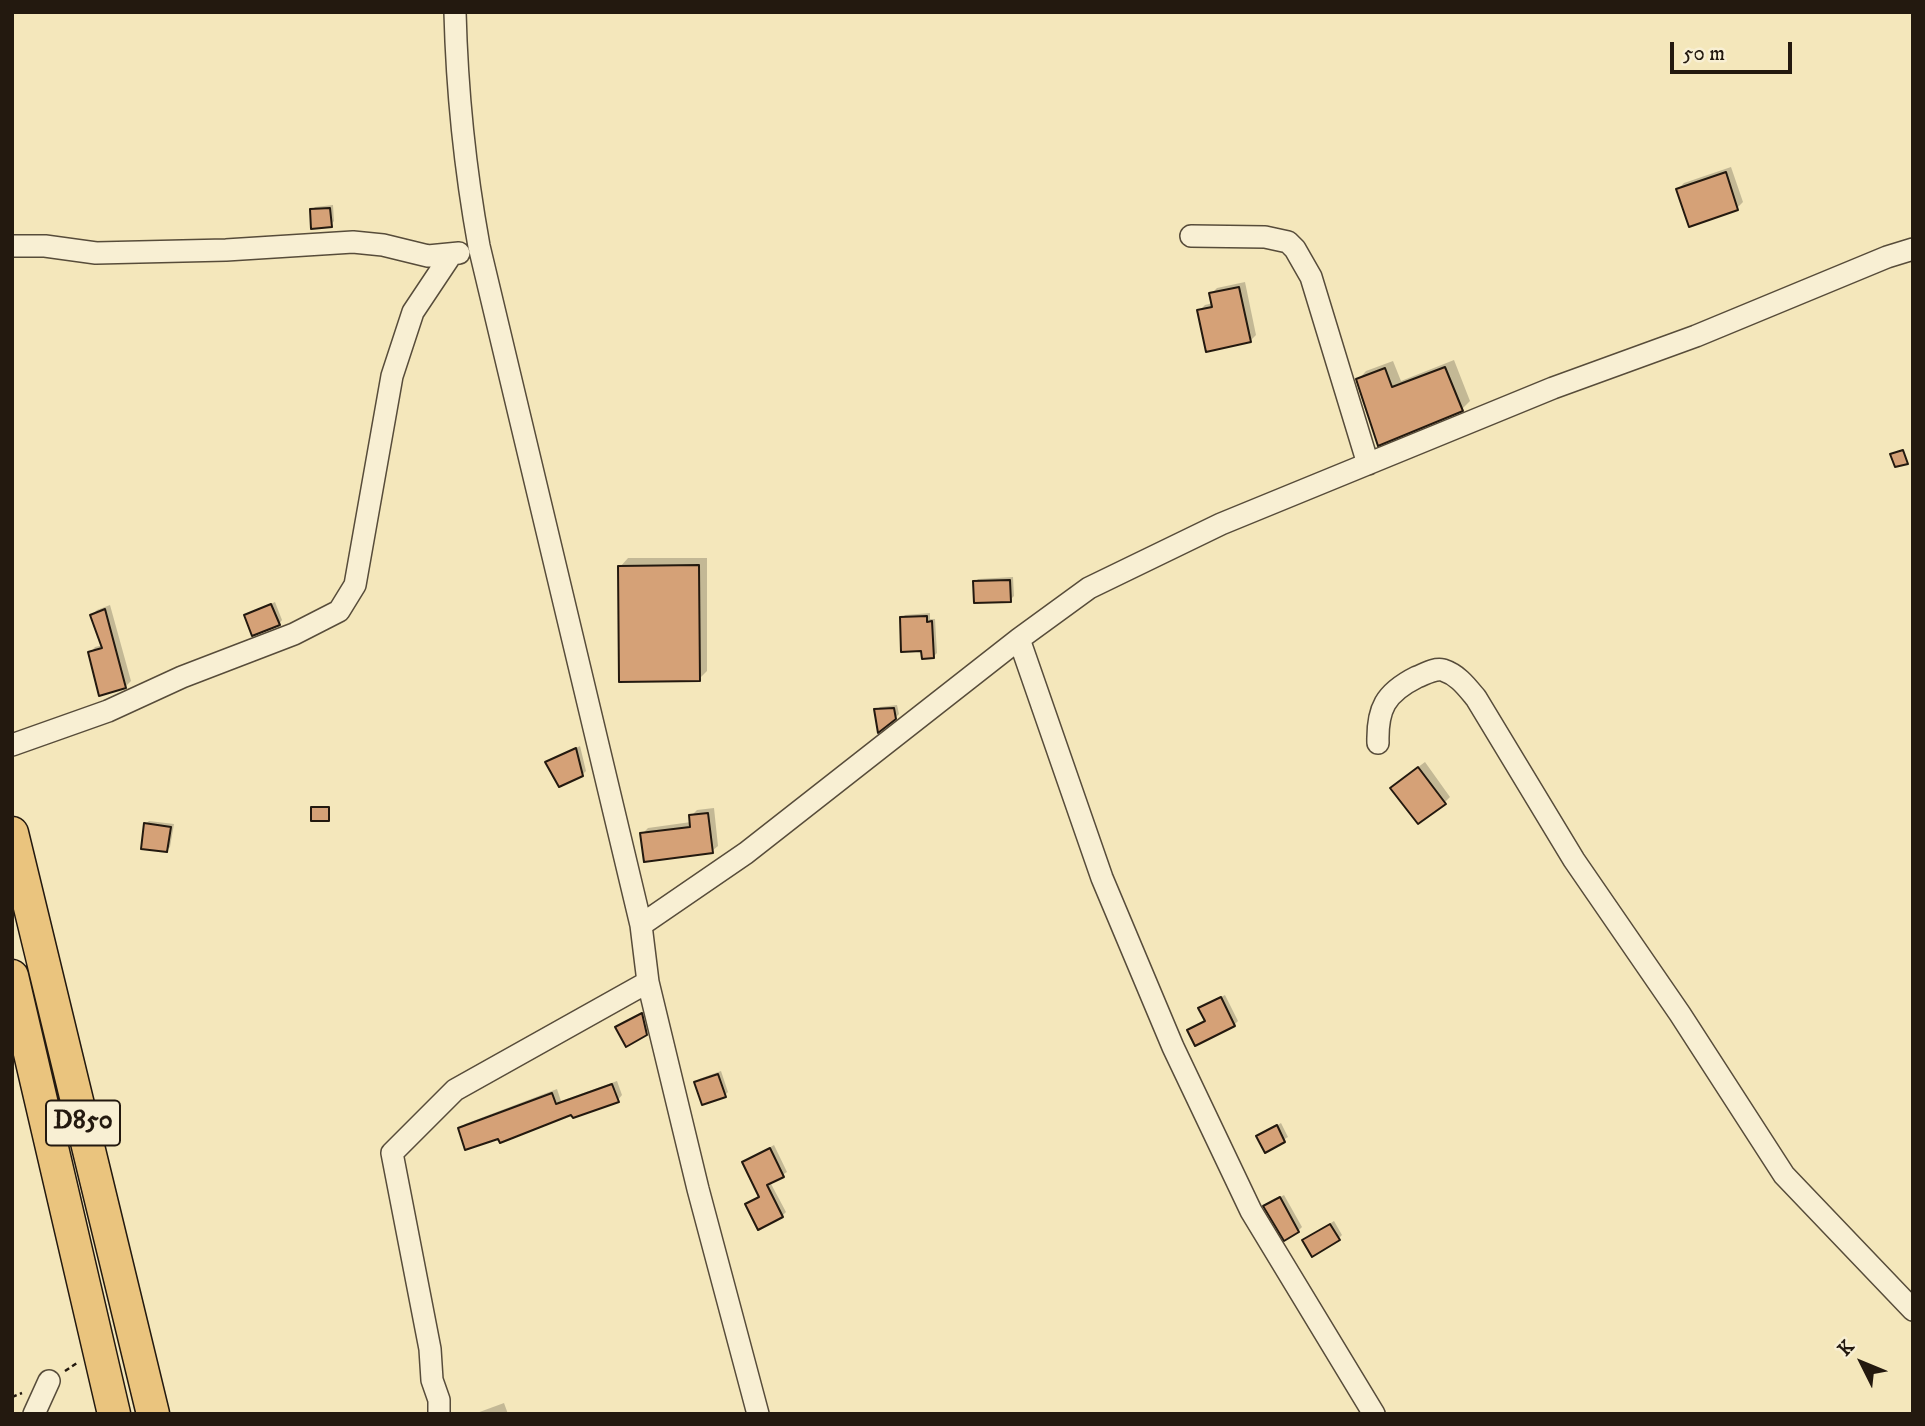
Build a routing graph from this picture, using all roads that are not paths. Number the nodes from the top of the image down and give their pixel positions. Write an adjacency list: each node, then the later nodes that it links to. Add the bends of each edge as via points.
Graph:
1 (455, 12): 4 (street, via 458,88)
2 (1192, 236): 7 (street, via 1265,237 1288,242 1295,249 1311,277)
3 (12, 246): 6 (street, via 96,253 353,242 428,256)
4 (480, 246): 6 (street); 12 (street)
5 (1913, 249): 7 (street)
6 (451, 255): 10 (street, via 413,312 392,376 355,585 339,611 108,711)
7 (1368, 464): 8 (street, via 1222,524 1089,588)
8 (1019, 639): 12 (street, via 746,853); 23 (street, via 1102,878 1173,1047 1251,1211)
9 (1378, 743): 16 (street, via 1378,720 1386,700 1405,683 1440,669 1459,678 1784,1175)
10 (12, 745)
11 (12, 833): 20 (highway, D850)
12 (641, 925): 14 (street)
13 (12, 976): 15 (highway, D850)
14 (648, 982): 21 (street, via 455,1090 392,1153); 22 (street)
15 (19, 1026): 19 (highway, D850)
16 (1913, 1310)
17 (49, 1381): 18 (street)
18 (33, 1414)
19 (114, 1414)
20 (153, 1414)
21 (439, 1414)
22 (758, 1414)
23 (1374, 1414)

